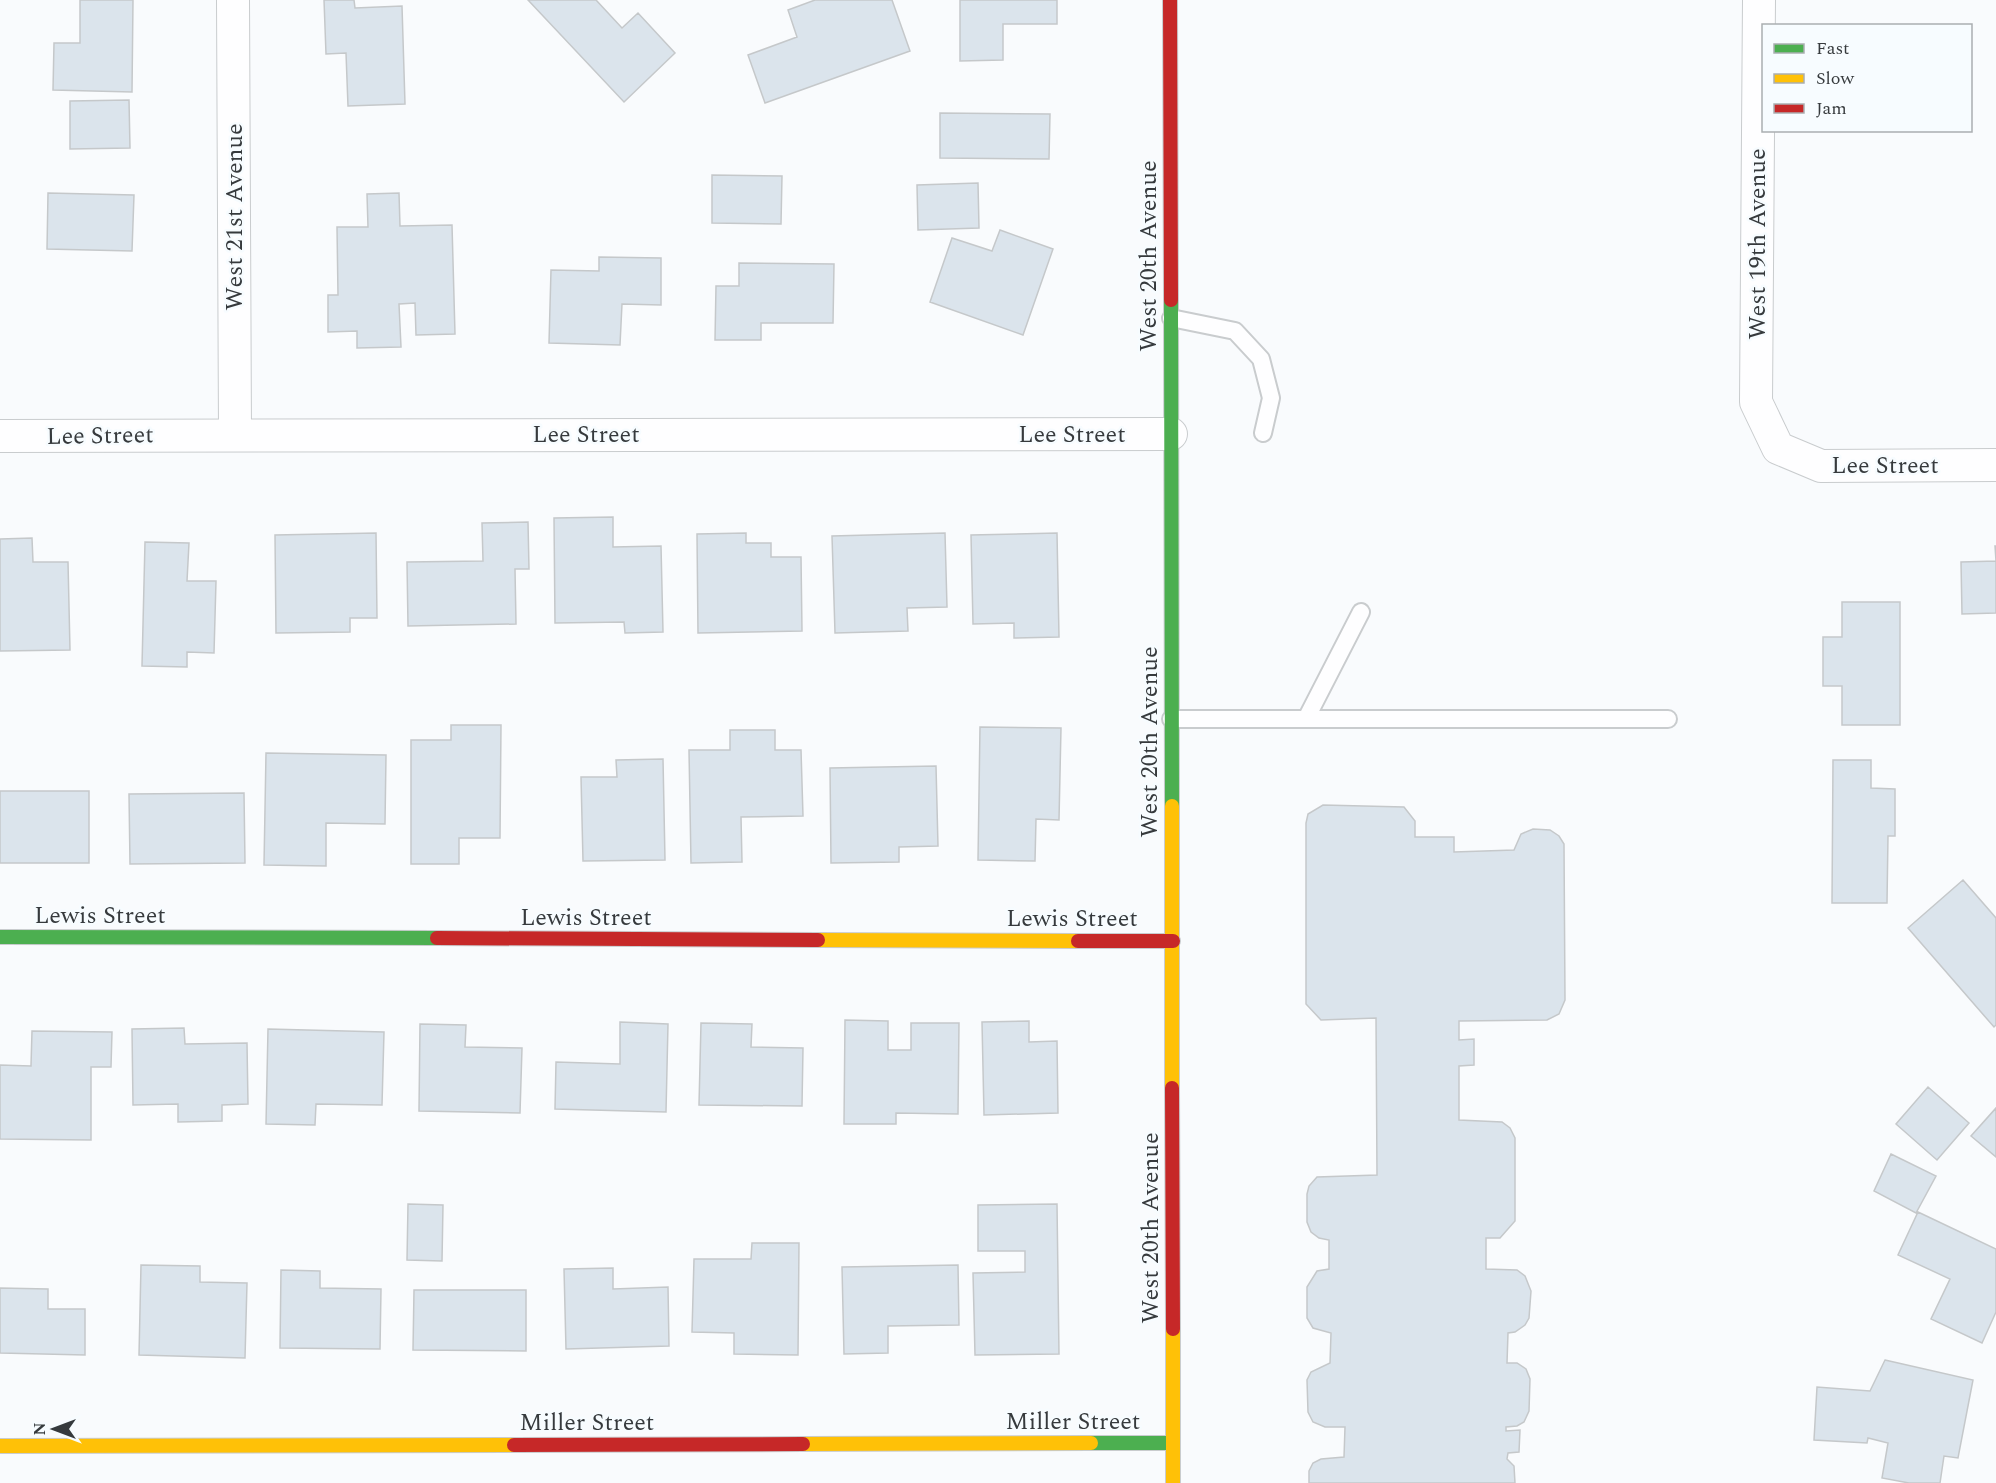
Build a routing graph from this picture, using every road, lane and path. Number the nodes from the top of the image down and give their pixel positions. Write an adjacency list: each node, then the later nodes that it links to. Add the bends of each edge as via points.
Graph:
1 (233, 0): 5 (street, West 21st Avenue)
2 (1170, 0): 4 (street, West 20th Avenue)
3 (1759, 0): 9 (street, West 19th Avenue, via 1756,402)
4 (1171, 318): 6 (lane, via 1235,331 1261,359 1271,398); 7 (street, West 20th Avenue)
5 (235, 433): 7 (street, Lee Street); 8 (street, Lee Street)
6 (1263, 433)
7 (1171, 434): 12 (street, West 20th Avenue)
8 (0, 435)
9 (1778, 448): 10 (street, Lee Street, via 1821,466)
10 (1996, 465)
11 (1361, 612): 13 (lane)
12 (1171, 719): 13 (lane); 16 (street, West 20th Avenue)
13 (1305, 719): 14 (lane)
14 (1668, 719)
15 (0, 937): 16 (street, Lewis Street)
16 (1173, 941): 17 (street, West 20th Avenue)
17 (1173, 1443): 18 (street, Miller Street); 19 (street, West 20th Avenue)
18 (0, 1446)
19 (1173, 1483)

